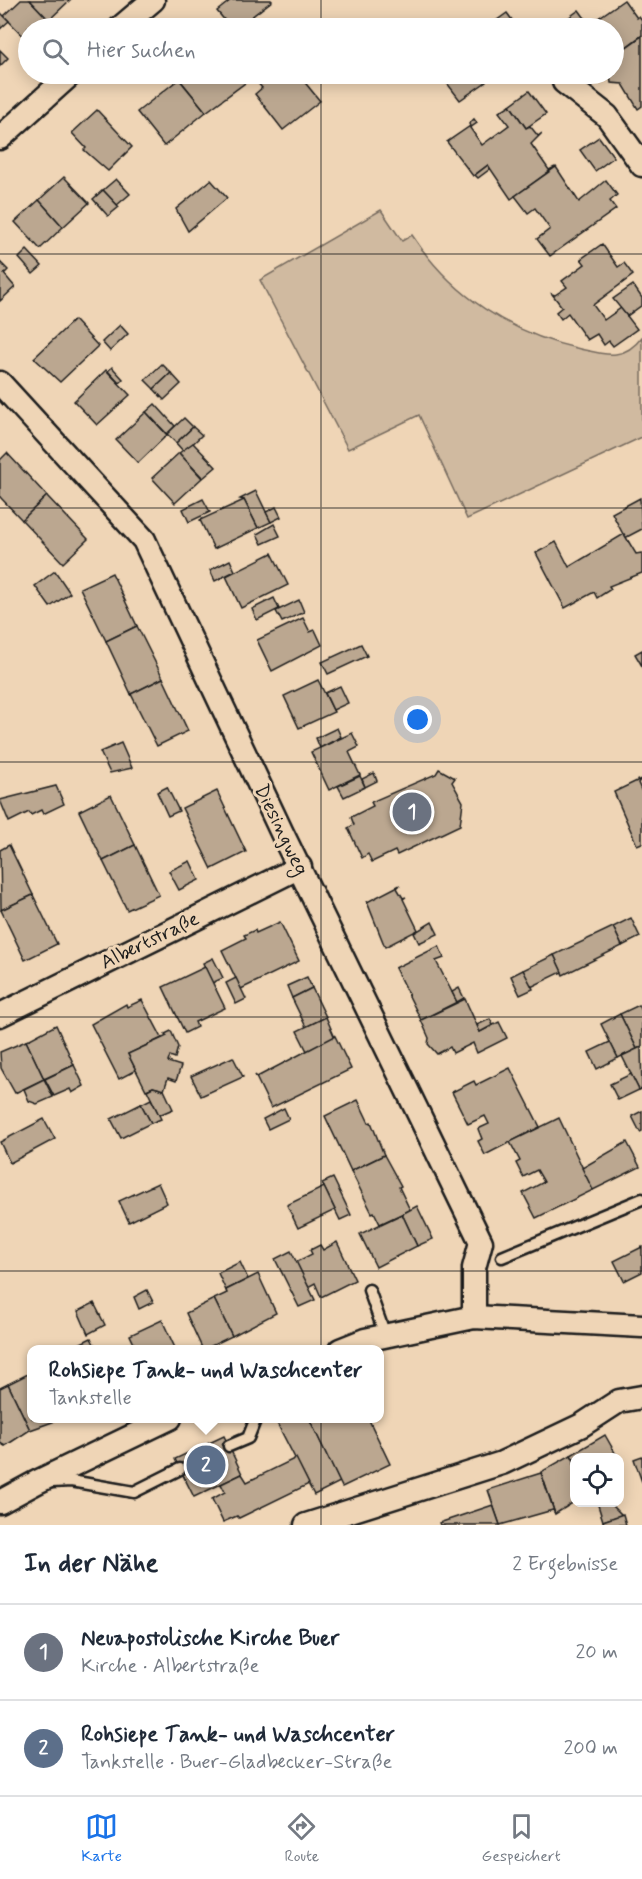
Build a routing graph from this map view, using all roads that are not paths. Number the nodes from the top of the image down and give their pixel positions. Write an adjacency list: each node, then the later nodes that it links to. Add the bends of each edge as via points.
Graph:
1 (153, 0): 2 (street)
2 (132, 18)
3 (60, 84): 5 (street)
4 (567, 84): 6 (street, via 607,116)
5 (0, 138)
6 (642, 165)
7 (0, 383): 8 (street, Diesingweg, via 144,540)
8 (300, 867): 9 (street, Albertstraße); 13 (street, Diesingweg, via 481,1242 474,1268)
9 (0, 1015)
10 (642, 1199): 11 (lane)
11 (502, 1257)
12 (369, 1290): 15 (lane)
13 (474, 1317): 14 (street); 15 (street)
14 (642, 1326)
15 (385, 1335): 16 (street)
16 (355, 1345)
17 (642, 1397): 24 (street, via 619,1401 582,1425 502,1463)
18 (162, 1423): 22 (street)
19 (254, 1423): 20 (lane, via 248,1438)
20 (229, 1446)
21 (180, 1469): 22 (lane, via 134,1492 71,1481)
22 (37, 1482): 23 (street)
23 (0, 1503)
24 (306, 1525)

